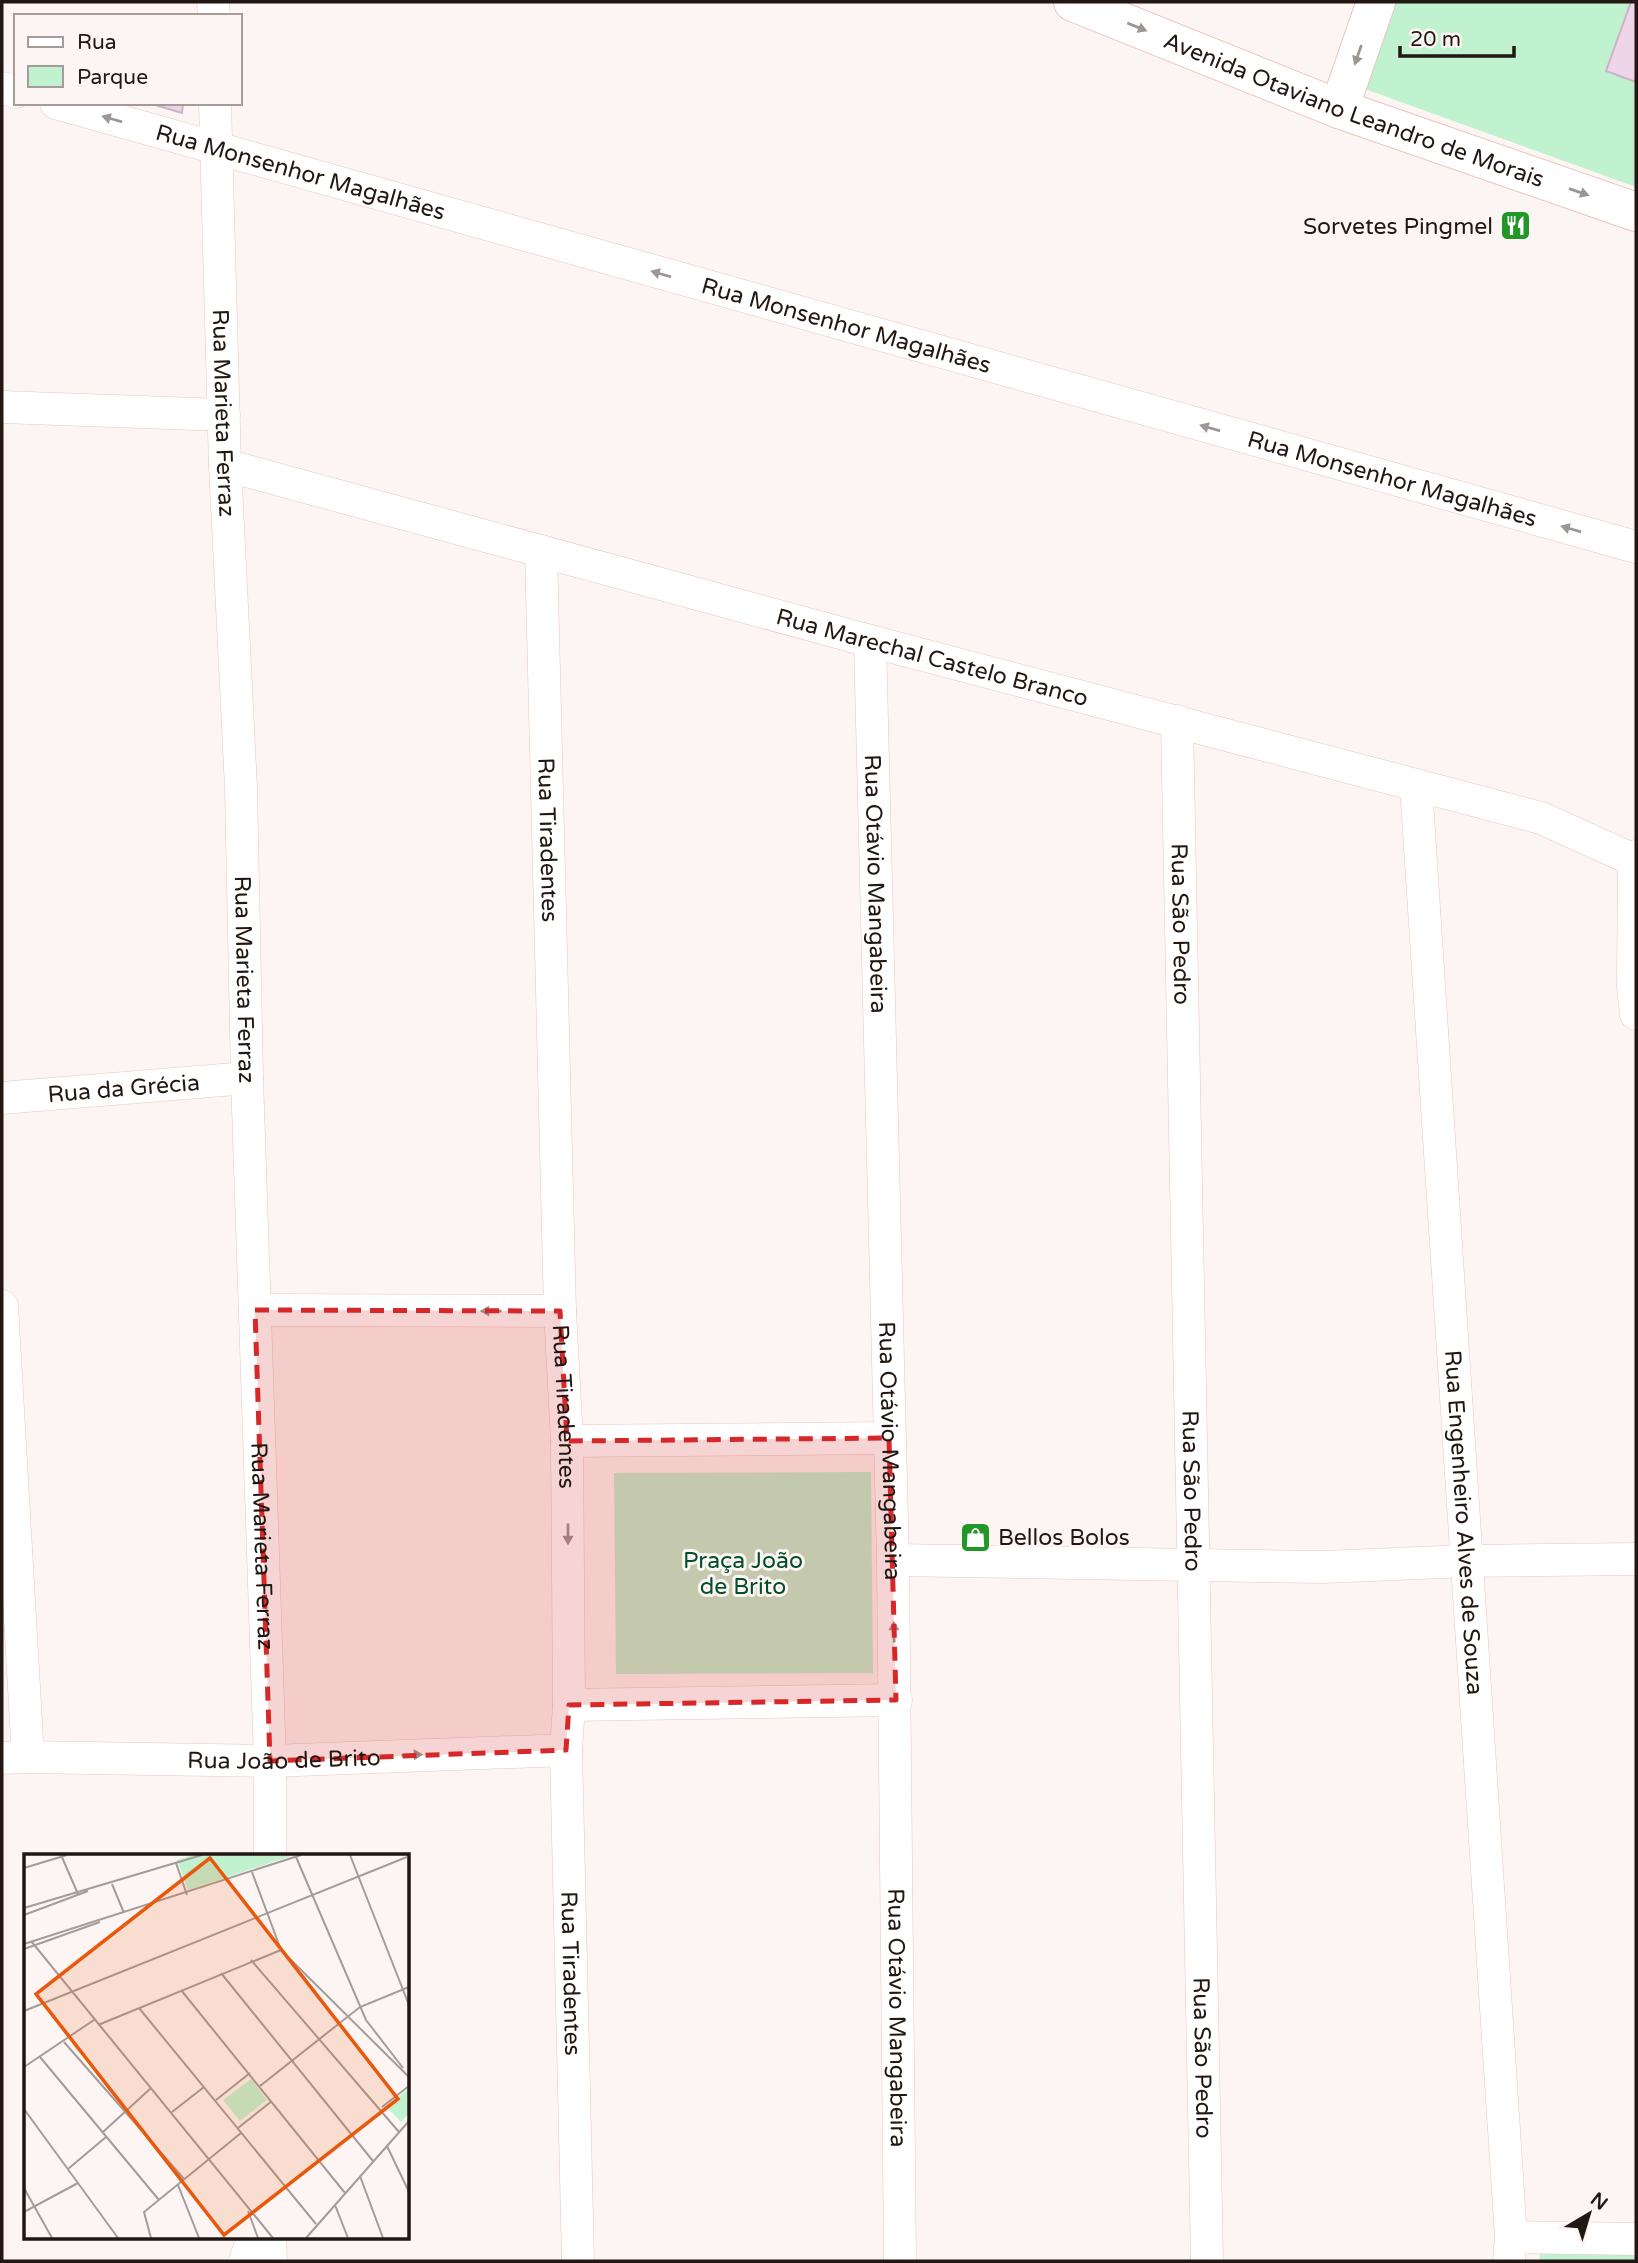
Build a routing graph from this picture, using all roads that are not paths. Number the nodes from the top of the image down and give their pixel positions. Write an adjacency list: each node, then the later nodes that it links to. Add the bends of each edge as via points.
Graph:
1 (1073, 2): 5 (street, Avenida Otaviano Leandro de Morais, one-way to 5)
2 (1376, 2): 5 (street, one-way to 5)
3 (63, 105): 6 (street, Rua Monsenhor Magalhães, one-way to 3)
4 (215, 105): 6 (street, Rua Marieta Ferraz)
5 (1339, 109): 7 (street, Avenida Otaviano Leandro de Morais, one-way to 7)
6 (215, 149): 9 (street, Rua Marieta Ferraz); 11 (street, Rua Monsenhor Magalhães, one-way to 6)
7 (1636, 212)
8 (2, 407): 9 (street)
9 (224, 415): 10 (street, Rua Marieta Ferraz)
10 (225, 465): 12 (street, Rua Marechal Castelo Branco); 18 (street, Rua Marieta Ferraz, via 241,788)
11 (1636, 547)
12 (541, 551): 13 (street, Rua Marechal Castelo Branco); 22 (street, Rua Tiradentes)
13 (870, 641): 14 (street, Rua Marechal Castelo Branco); 23 (street, Rua Otávio Mangabeira)
14 (1177, 721): 15 (street, Rua Marechal Castelo Branco); 28 (street, Rua São Pedro)
15 (1416, 786): 16 (street, Rua Marechal Castelo Branco, via 1541,818); 27 (street, Rua Engenheiro Alves de Souza)
16 (1635, 858): 17 (street)
17 (1636, 1014)
18 (247, 1078): 19 (street, Rua da Grécia); 21 (street, Rua Marieta Ferraz)
19 (2, 1098)
20 (2, 1306): 32 (street)
21 (255, 1310): 22 (street, one-way to 21); 33 (street, Rua Marieta Ferraz)
22 (560, 1311): 24 (street, Rua Tiradentes)
23 (889, 1438): 24 (street); 26 (street, Rua Otávio Mangabeira)
24 (567, 1441): 30 (street, Rua Tiradentes, one-way to 30)
25 (1636, 1559): 27 (street)
26 (893, 1560): 28 (street); 29 (street, Rua Otávio Mangabeira, one-way to 26)
27 (1467, 1561): 28 (street); 38 (street, Rua Engenheiro Alves de Souza)
28 (1195, 1567): 43 (street, Rua São Pedro)
29 (895, 1700): 30 (street); 42 (street, Rua Otávio Mangabeira)
30 (569, 1705): 31 (street, Rua Tiradentes)
31 (566, 1750): 33 (street, Rua João de Brito, one-way to 31); 41 (street, Rua Tiradentes)
32 (15, 1757): 33 (street, Rua João de Brito)
33 (270, 1760): 34 (street, Rua Marieta Ferraz)
34 (270, 1854)
35 (253, 2238): 39 (street)
36 (270, 2238): 40 (street)
37 (1636, 2239): 38 (street)
38 (1510, 2249)
39 (245, 2261)
40 (271, 2261)
41 (578, 2261)
42 (900, 2261)
43 (1208, 2261)

